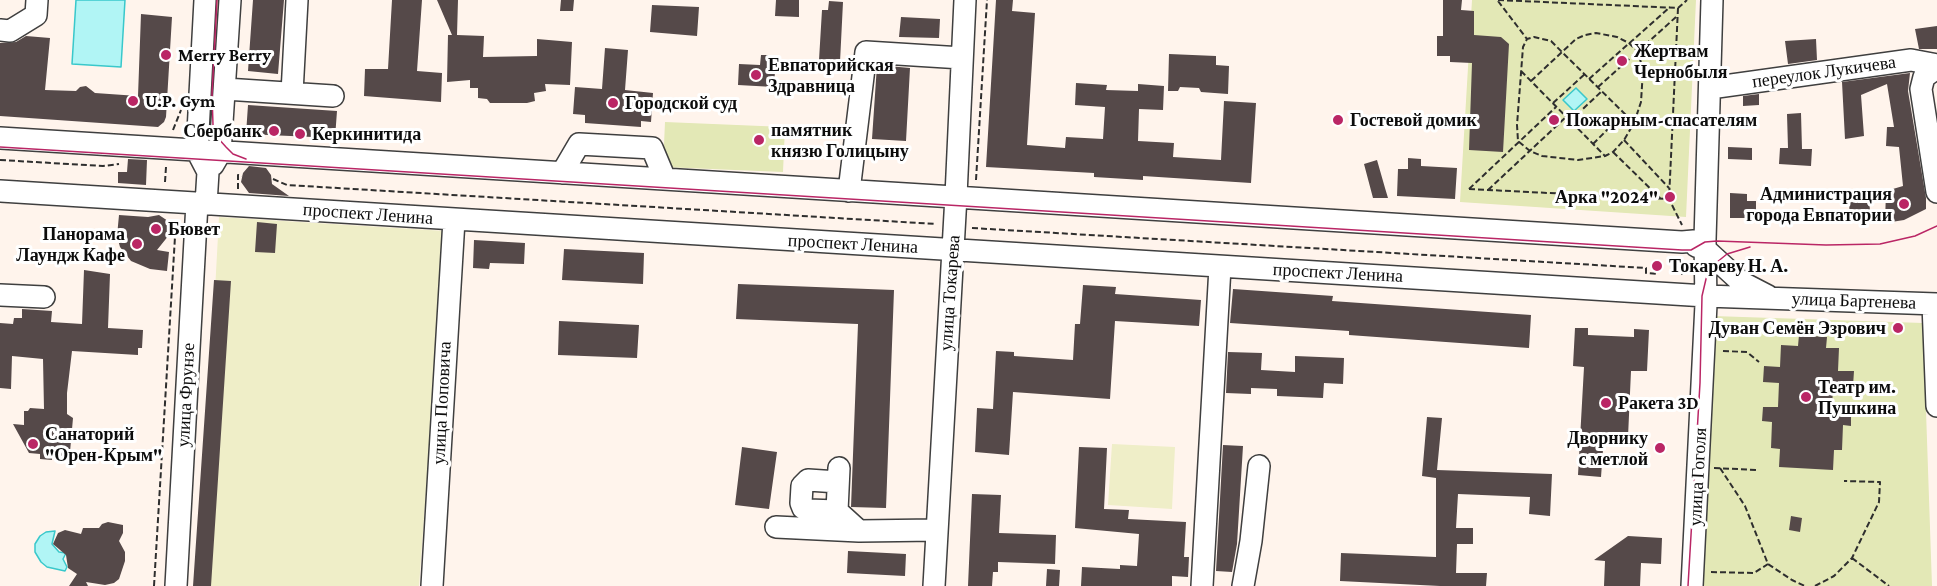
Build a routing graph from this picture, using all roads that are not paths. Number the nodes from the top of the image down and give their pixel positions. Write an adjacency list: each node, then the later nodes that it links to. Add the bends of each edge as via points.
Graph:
1 (37, 0): 7 (street, via 36,15 10,31)
2 (205, 0): 15 (street)
3 (230, 0): 11 (street)
4 (297, 0): 12 (street)
5 (965, 0): 8 (street, улица Токарева)
6 (1712, 0): 10 (street)
7 (0, 30)
8 (962, 58): 20 (street, via 866,52); 23 (street, улица Токарева)
9 (1937, 66): 10 (street, переулок Лукичева, via 1911,60); 22 (street, via 1924,77 1921,89)
10 (1710, 88): 26 (street)
11 (225, 89): 12 (street); 16 (street)
12 (292, 93): 13 (street)
13 (333, 96)
14 (0, 138): 15 (street)
15 (197, 151): 16 (street); 17 (street)
16 (220, 153): 17 (street); 18 (street)
17 (208, 171): 24 (street, улица Фрунзе)
18 (561, 173): 19 (street); 19 (street, via 579,144 652,148)
19 (665, 179): 20 (street)
20 (849, 190): 23 (street)
21 (0, 191): 24 (street, проспект Ленина, via 170,210)
22 (1937, 192)
23 (966, 197): 26 (street); 27 (street, улица Токарева)
24 (201, 204): 25 (street, проспект Ленина); 41 (street, улица Фрунзе)
25 (454, 220): 27 (street, проспект Ленина); 42 (street, улица Поповича)
26 (1705, 245): 30 (street, улица Гоголя); 32 (street, via 1741,282)
27 (962, 251): 28 (street, проспект Ленина); 38 (street, улица Токарева)
28 (1220, 267): 30 (street, проспект Ленина); 44 (street)
29 (0, 295): 31 (street)
30 (1706, 296): 32 (street, проспект Ленина); 40 (street, улица Гоголя)
31 (44, 297)
32 (1772, 298): 33 (street, улица Бартенева)
33 (1935, 304): 34 (street)
34 (1937, 406)
35 (1259, 466): 45 (street)
36 (837, 512): 36 (street, via 803,508 802,486 808,480 838,475); 39 (street)
37 (776, 527): 39 (street)
38 (936, 530): 39 (street); 43 (street, улица Токарева)
39 (859, 531)
40 (1699, 579)
41 (176, 586)
42 (432, 586)
43 (934, 586)
44 (1202, 586)
45 (1243, 586)

